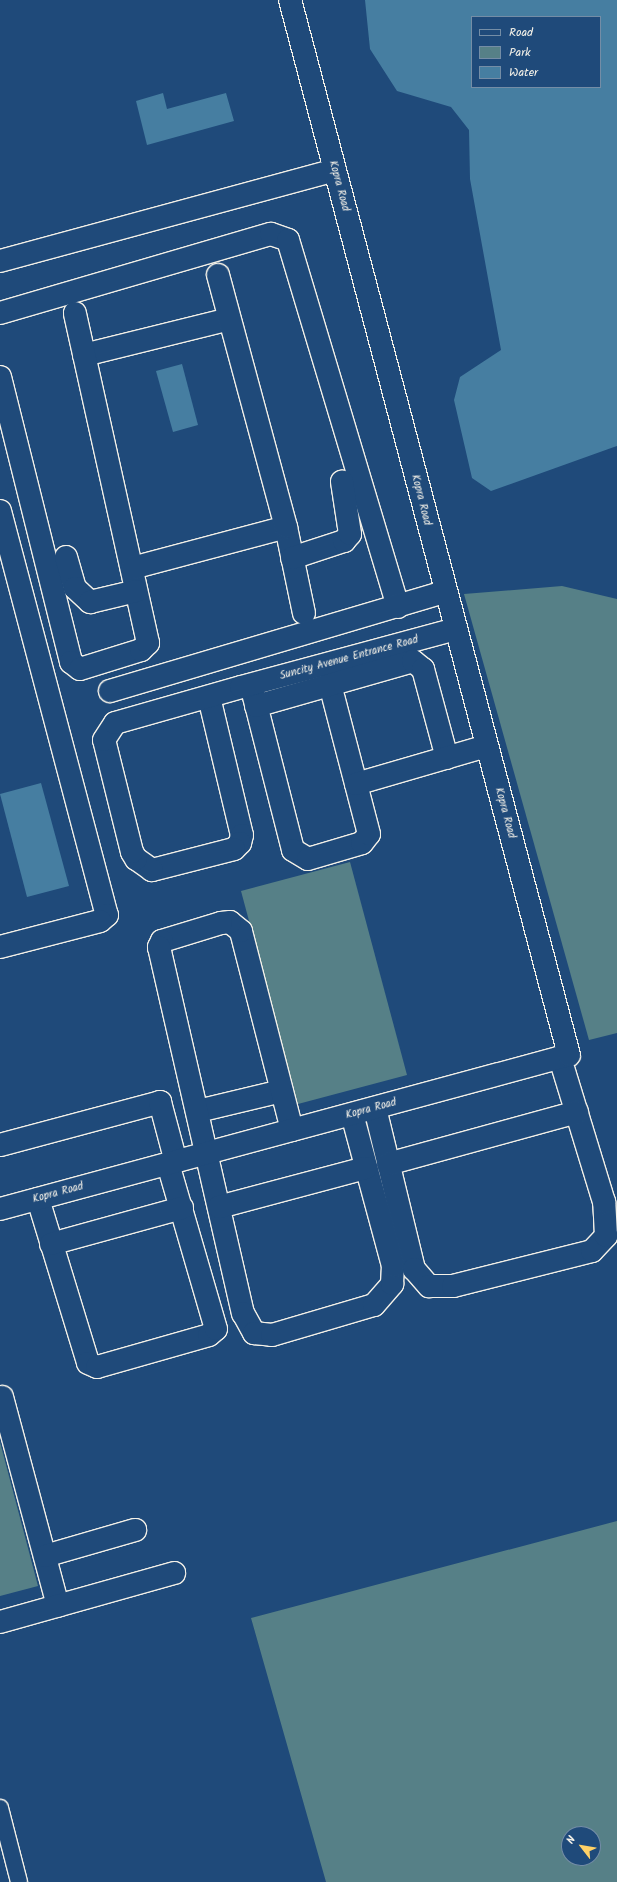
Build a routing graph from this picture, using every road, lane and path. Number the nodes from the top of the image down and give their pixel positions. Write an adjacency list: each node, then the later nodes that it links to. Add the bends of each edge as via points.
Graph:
1 (290, 0): 2 (street, Kopra Road)
2 (335, 170): 3 (street); 17 (street, Kopra Road)
3 (0, 261)
4 (218, 275): 7 (street)
5 (0, 313): 18 (street, via 271,234 288,240)
6 (74, 313): 8 (street)
7 (230, 319): 8 (street); 12 (street)
8 (84, 355): 15 (street)
9 (0, 378): 16 (street, via 74,667 80,669 132,654 148,643)
10 (342, 482): 14 (street, via 350,534 344,541)
11 (0, 512): 29 (street, via 107,916 100,921)
12 (286, 527): 14 (street); 15 (street)
13 (66, 557): 16 (street, via 75,588 90,602)
14 (292, 558): 19 (street)
15 (132, 568): 16 (street)
16 (136, 591)
17 (444, 592): 18 (street); 20 (street, Kopra Road)
18 (390, 609): 23 (street)
19 (304, 613)
20 (456, 629): 22 (street, Suncity Avenue Entrance Road); 26 (street, Kopra Road)
21 (330, 684): 25 (street); 27 (street, via 407,662 418,664 423,669); 28 (street)
22 (246, 686): 24 (street, Suncity Avenue Entrance Road); 25 (street)
23 (110, 691)
24 (208, 697): 24 (street, Suncity Avenue Entrance Road, via 115,723 104,740 132,852 136,859 152,870 234,849 240,843 242,835)
25 (256, 706): 28 (street, via 294,850 298,856 308,859 367,840 369,834)
26 (487, 746): 27 (street); 30 (street, Kopra Road, via 569,1055)
27 (447, 758): 28 (street)
28 (356, 784)
29 (0, 947)
30 (560, 1058): 32 (street, Kopra Road); 34 (street)
31 (282, 1091): 33 (street); 33 (street, via 241,931 230,922 221,923 166,939 160,947); 36 (street)
32 (375, 1108): 35 (street, Kopra Road); 40 (street)
33 (198, 1111): 38 (street)
34 (577, 1112): 40 (street); 40 (street, via 604,1202 606,1236 592,1251 454,1286 429,1286 414,1269)
35 (352, 1114): 36 (street, Kopra Road); 41 (street)
36 (292, 1130): 38 (street, Kopra Road)
37 (0, 1145): 39 (street, via 159,1098)
38 (208, 1153): 39 (street, Kopra Road); 43 (street)
39 (172, 1162): 42 (street, Kopra Road); 44 (street)
40 (388, 1164)
41 (366, 1168): 43 (street); 43 (street, via 393,1266 392,1284 374,1305 272,1335 254,1333 242,1313)
42 (38, 1199): 45 (street, Kopra Road); 46 (street)
43 (219, 1207)
44 (182, 1208): 46 (street); 46 (street, via 216,1329 209,1336 97,1367 88,1363)
45 (0, 1209)
46 (51, 1244)
47 (2, 1397): 49 (street)
48 (135, 1530): 49 (street)
49 (45, 1556): 51 (street)
50 (174, 1573): 51 (street)
51 (58, 1606): 52 (street)
52 (0, 1622)
53 (0, 1808): 54 (lane)
54 (18, 1882)

